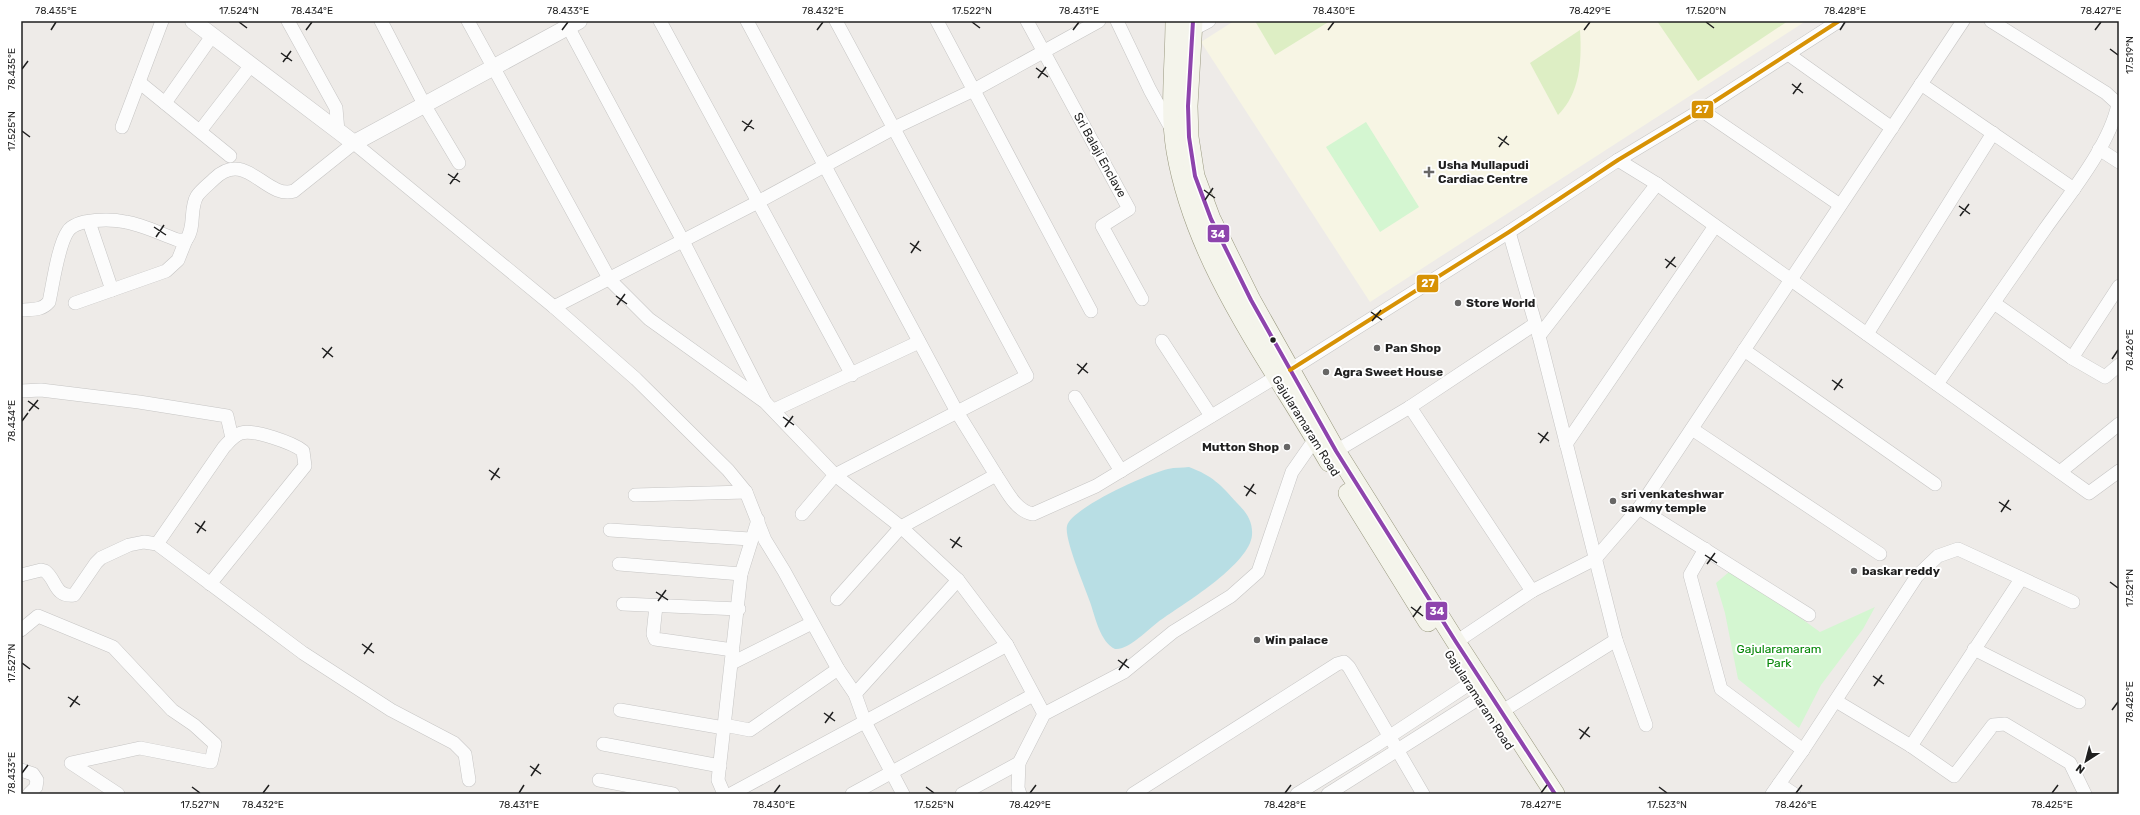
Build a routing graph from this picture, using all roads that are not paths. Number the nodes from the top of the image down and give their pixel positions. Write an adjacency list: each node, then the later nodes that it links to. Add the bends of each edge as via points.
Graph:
1 (162, 21): 24 (street)
2 (193, 21): 19 (street)
3 (288, 21): 34 (street, via 336,108)
4 (381, 21): 28 (street)
5 (468, 21): 23 (street)
6 (660, 21): 46 (street)
7 (748, 21): 43 (street)
8 (836, 21): 31 (street)
9 (937, 21): 26 (street)
10 (1027, 21): 20 (street, Sri Balaji Enclave)
11 (1099, 21): 20 (street)
12 (1117, 21): 35 (street)
13 (1839, 21): 21 (street)
14 (1963, 21): 25 (street)
15 (1991, 21): 38 (street, via 2106,93 2118,104 2116,117)
16 (571, 23): 23 (street); 52 (street)
17 (1199, 24): 18 (street); 70 (main road, Gajularamaram Road, via 1188,106 1189,137 1195,176 1211,219)
18 (1175, 29): 35 (main road, Gajularamaram Road)
19 (212, 36): 22 (street); 27 (street)
20 (1043, 50): 26 (street); 57 (street, Sri Balaji Enclave, via 1130,209 1102,226)
21 (1788, 54): 29 (street); 32 (street)
22 (251, 65): 33 (street); 34 (street)
23 (492, 67): 28 (street); 53 (street)
24 (139, 82): 27 (street); 30 (street)
25 (1921, 84): 32 (street); 36 (street)
26 (974, 90): 31 (street); 62 (street)
27 (166, 103): 33 (street)
28 (425, 106): 37 (street); 42 (street)
29 (1701, 110): 40 (street); 47 (street)
30 (122, 126)
31 (894, 128): 43 (street); 77 (street, via 1027,376)
32 (1892, 128): 47 (street)
33 (200, 131): 39 (street)
34 (338, 131): 37 (street)
35 (1174, 133): 70 (main road, Gajularamaram Road, via 1182,177 1212,263)
36 (1993, 133): 45 (street); 64 (street)
37 (354, 143): 51 (street, via 287,194 244,170 230,170 217,176 197,196 190,235); 60 (street)
38 (2099, 150): 41 (street); 45 (street)
39 (230, 156)
40 (1618, 160): 44 (street); 50 (street)
41 (2119, 162)
42 (459, 163)
43 (825, 166): 46 (street); 66 (street)
44 (1657, 184): 49 (street); 63 (street)
45 (2074, 189): 59 (street)
46 (758, 202): 52 (street); 71 (street)
47 (1840, 205): 54 (street)
48 (89, 222): 51 (street, via 126,222 178,240); 56 (street); 61 (street, via 76,224 68,230 63,240 49,302 39,309)
49 (1715, 226): 54 (street); 83 (street)
50 (1509, 232): 63 (street); 70 (street)
51 (186, 240): 56 (street, via 178,260 166,271)
52 (683, 241): 53 (street); 75 (street)
53 (610, 280): 60 (street); 75 (street, via 649,319)
54 (1791, 280): 64 (street); 67 (street)
55 (2119, 286): 68 (street)
56 (112, 290): 58 (street)
57 (1142, 299)
58 (75, 303)
59 (1994, 303): 68 (street); 72 (street)
60 (554, 307): 91 (street, via 636,379 728,470)
61 (21, 310)
62 (1091, 311)
63 (1537, 330): 76 (street); 83 (street)
64 (1867, 334): 72 (street)
65 (1162, 341): 78 (street)
66 (919, 342): 71 (street); 77 (street)
67 (1744, 350): 80 (street); 90 (street)
68 (2072, 358): 69 (street, via 2105,377)
69 (2119, 365)
70 (1283, 373): 78 (street); 82 (main road, Gajularamaram Road); 84 (main road, Gajularamaram Road)
71 (852, 375): 75 (street)
72 (1936, 384): 87 (street)
73 (21, 391): 81 (street, via 41,390 227,416)
74 (1075, 397): 85 (street)
75 (770, 406): 88 (street)
76 (1410, 406): 84 (street); 109 (street)
77 (957, 412): 88 (street); 89 (street)
78 (1211, 416): 85 (street)
79 (2119, 424): 87 (street)
80 (1692, 429): 93 (street); 101 (street)
81 (232, 438): 99 (street); 108 (street, via 241,433 251,432 296,445 303,451 305,466)
82 (1314, 439): 124 (main road, Gajularamaram Road); 131 (street, via 1292,472 1258,572 1231,596 1173,632 1124,672)
83 (1566, 444): 102 (street)
84 (1336, 451): 119 (main road, Gajularamaram Road)
85 (1121, 471): 89 (street, via 1096,486 1033,514 1025,513 1019,508)
86 (2119, 471): 87 (street, via 2089,493)
87 (2060, 472)
88 (835, 475): 94 (street); 96 (street)
89 (996, 475): 96 (street)
90 (1935, 484)
91 (746, 492): 92 (street); 95 (street)
92 (635, 495)
93 (1639, 508): 100 (street); 102 (street)
94 (802, 514)
95 (758, 520): 98 (street); 116 (street, via 765,540)
96 (901, 527): 107 (street); 110 (street)
97 (610, 530): 98 (street)
98 (750, 539): 104 (street)
99 (157, 544): 105 (street, via 144,542 129,545 101,558 74,595 62,593 46,571); 108 (street)
100 (1705, 549): 115 (street); 139 (street, via 1690,575 1720,689)
101 (1880, 554)
102 (1595, 559): 109 (street); 118 (street)
103 (619, 564): 104 (street)
104 (741, 574): 114 (street)
105 (21, 575)
106 (2021, 579): 111 (street); 121 (street); 127 (street, via 1958,548 1938,556 1917,576)
107 (958, 580): 120 (street); 125 (street)
108 (210, 584): 144 (street, via 303,653 391,710 454,743 465,754)
109 (1532, 592): 119 (street)
110 (837, 599)
111 (2073, 602)
112 (623, 604): 113 (street)
113 (656, 606): 114 (street); 122 (street, via 656,639)
114 (739, 610): 122 (street)
115 (1809, 615)
116 (812, 623): 122 (street); 123 (street)
117 (21, 630): 150 (street, via 38,616 114,647 172,710 194,724 215,744 211,762 140,748 71,763)
118 (1616, 640): 130 (street); 133 (street)
119 (1456, 642): 130 (main road, Gajularamaram Road)
120 (1007, 645): 126 (street); 132 (street)
121 (1974, 649): 128 (street); 137 (street)
122 (732, 657): 134 (street)
123 (838, 669): 125 (street); 134 (street, via 750,730)
124 (1473, 691): 135 (street); 138 (street); 162 (main road, Gajularamaram Road)
125 (855, 694): 132 (street)
126 (1033, 695): 131 (street); 143 (street)
127 (1836, 701): 137 (street); 139 (street)
128 (2078, 702)
129 (620, 710): 134 (street)
130 (1501, 712): 163 (main road, Gajularamaram Road)
131 (1044, 714): 140 (street)
132 (865, 722): 143 (street); 154 (street)
133 (1646, 725)
134 (724, 727): 141 (street)
135 (1388, 737): 138 (street); 148 (street, via 1344,662 1337,664); 159 (street)
136 (602, 744): 141 (street)
137 (1911, 746): 165 (street, via 1954,776 1993,725 2005,724 2070,763)
138 (1397, 750): 160 (street); 161 (street)
139 (1804, 750): 147 (street)
140 (1019, 763): 157 (street); 158 (street)
141 (720, 766): 146 (street)
142 (21, 770): 149 (street, via 33,774 37,780 36,787)
143 (891, 774): 155 (street); 156 (street)
144 (469, 780)
145 (599, 780): 151 (street)
146 (718, 780): 152 (street); 153 (street)
147 (1776, 789): 164 (street)
148 (1137, 793)
149 (29, 794)
150 (118, 794)
151 (673, 794)
152 (714, 794)
153 (724, 794)
154 (731, 794)
155 (852, 794)
156 (903, 794)
157 (962, 794)
158 (1020, 794)
159 (1297, 794)
160 (1328, 794)
161 (1423, 794)
162 (1540, 794)
163 (1555, 794)
164 (1794, 794)
165 (2085, 794)

